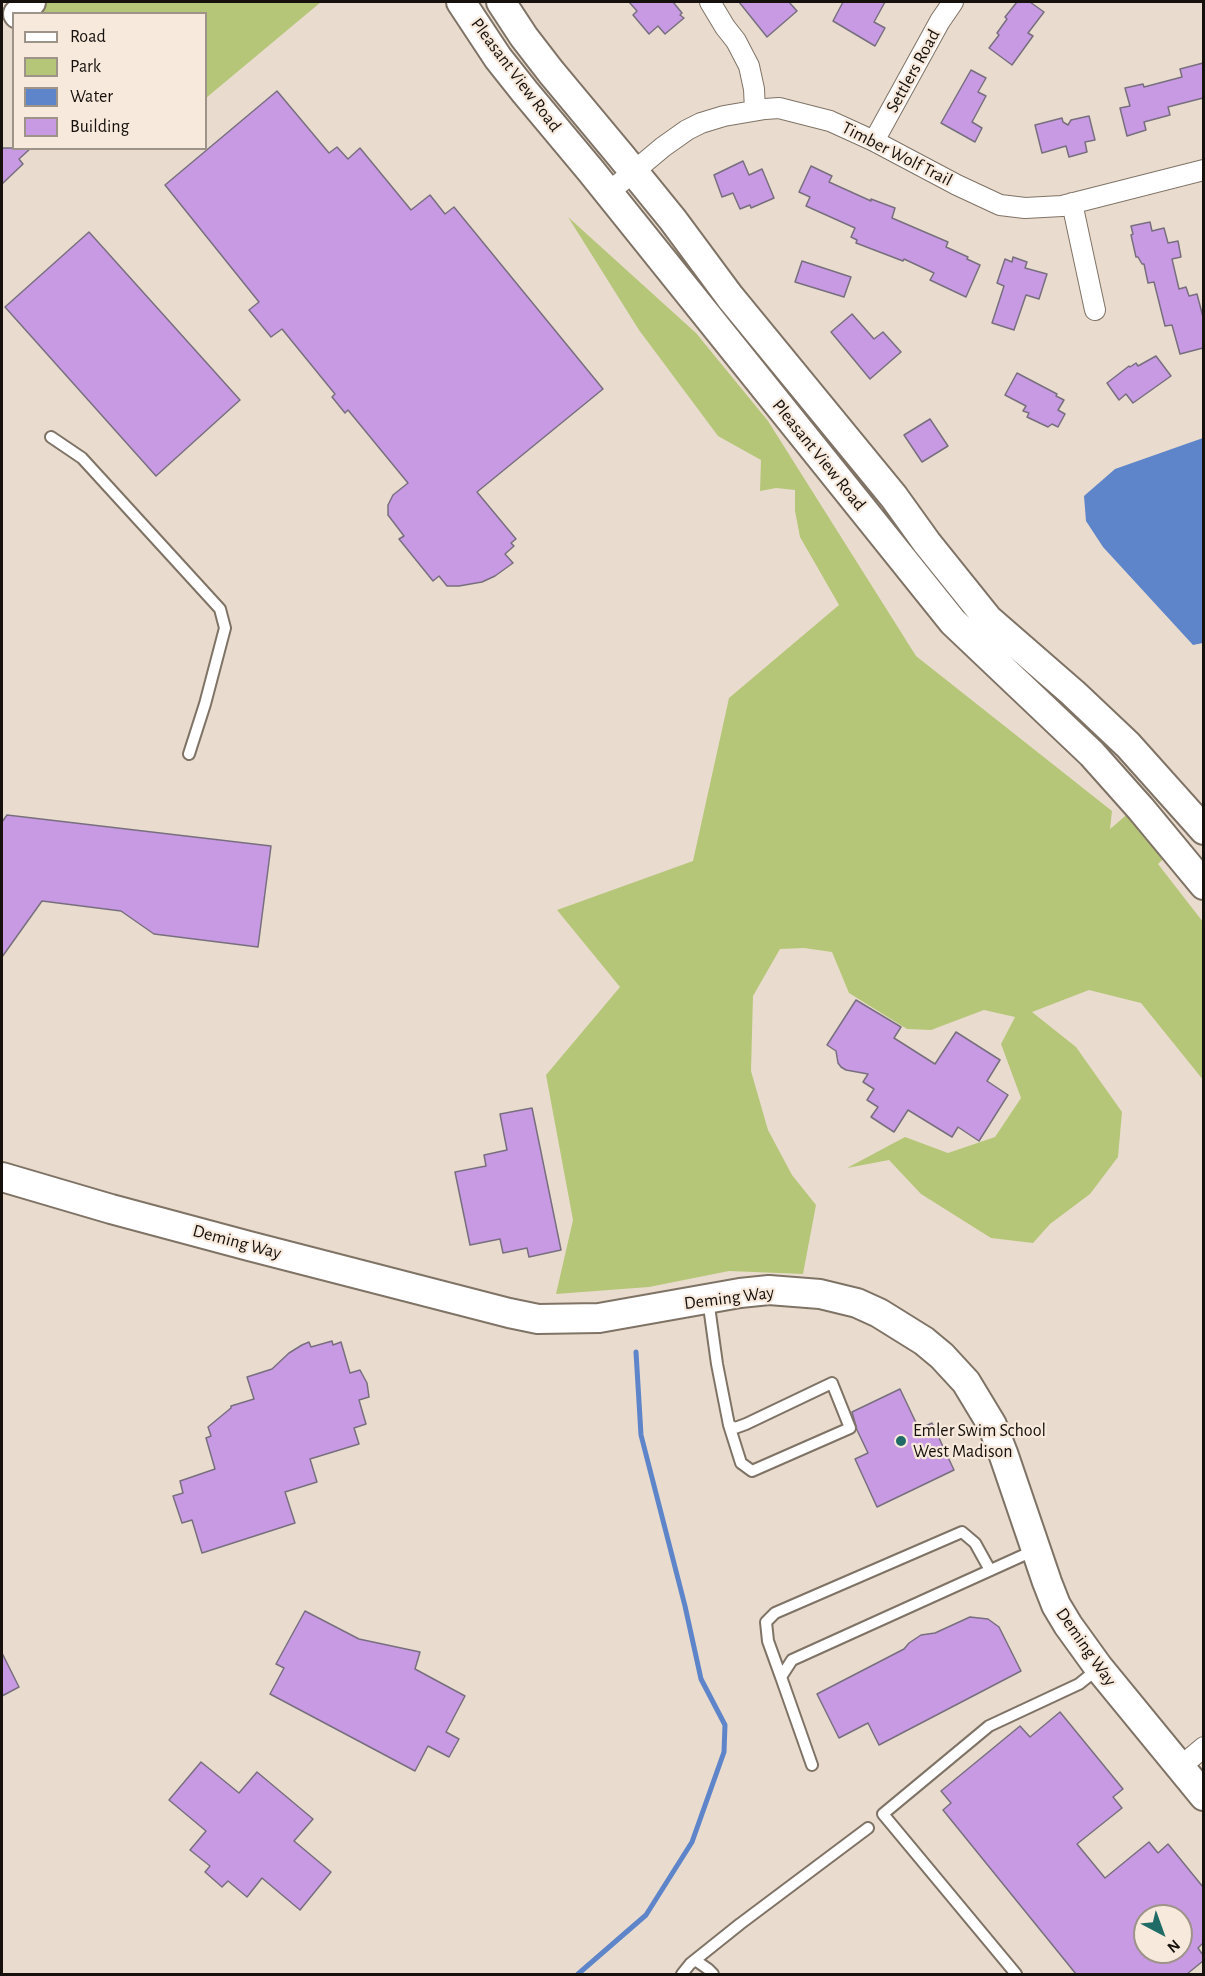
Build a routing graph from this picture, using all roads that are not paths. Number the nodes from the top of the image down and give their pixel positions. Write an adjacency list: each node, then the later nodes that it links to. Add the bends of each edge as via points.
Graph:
1 (32, 2): 6 (main road)
2 (461, 2): 11 (main road, Pleasant View Road, via 498,58)
3 (501, 2): 10 (main road, Pleasant View Road, via 551,72)
4 (710, 2): 7 (street, via 749,66)
5 (953, 2): 8 (street, Settlers Road)
6 (20, 12)
7 (755, 110): 8 (street, Timber Wolf Trail, via 779,108 830,121); 10 (street, Timber Wolf Trail, via 687,130)
8 (874, 141): 12 (street, Timber Wolf Trail, via 1000,205 1025,208)
9 (1203, 170): 12 (street, Timber Wolf Trail)
10 (634, 171): 11 (street, Timber Wolf Trail); 16 (main road, Pleasant View Road, via 988,619 1128,746)
11 (608, 193): 17 (main road, Pleasant View Road, via 953,622 1092,754)
12 (1072, 203): 13 (street)
13 (1095, 310)
14 (51, 437): 15 (lane, via 82,458 220,609 225,628)
15 (189, 754)
16 (1203, 830)
17 (1203, 885)
18 (2, 1177): 19 (main road, Deming Way, via 111,1209 538,1319 599,1318)
19 (708, 1299): 20 (lane); 21 (main road, Deming Way, via 769,1290 820,1294 879,1312 924,1341 966,1382 992,1425)
20 (729, 1425): 20 (lane, via 735,1428 746,1424 832,1383 850,1428 752,1471 741,1463)
21 (1036, 1550): 22 (lane); 23 (main road, Deming Way, via 1056,1605)
22 (990, 1570): 24 (lane, via 792,1660); 24 (lane, via 975,1544 962,1532 775,1613 766,1622 768,1641)
23 (1098, 1668): 27 (main road, Deming Way); 33 (lane, via 1079,1684 989,1726 883,1814)
24 (781, 1677): 26 (lane)
25 (1203, 1747): 27 (street)
26 (812, 1765)
27 (1180, 1767): 28 (main road, Deming Way)
28 (1203, 1796)
29 (868, 1828): 30 (lane)
30 (695, 1960): 31 (lane); 32 (lane)
31 (682, 1974)
32 (713, 1974)
33 (1016, 1974)

